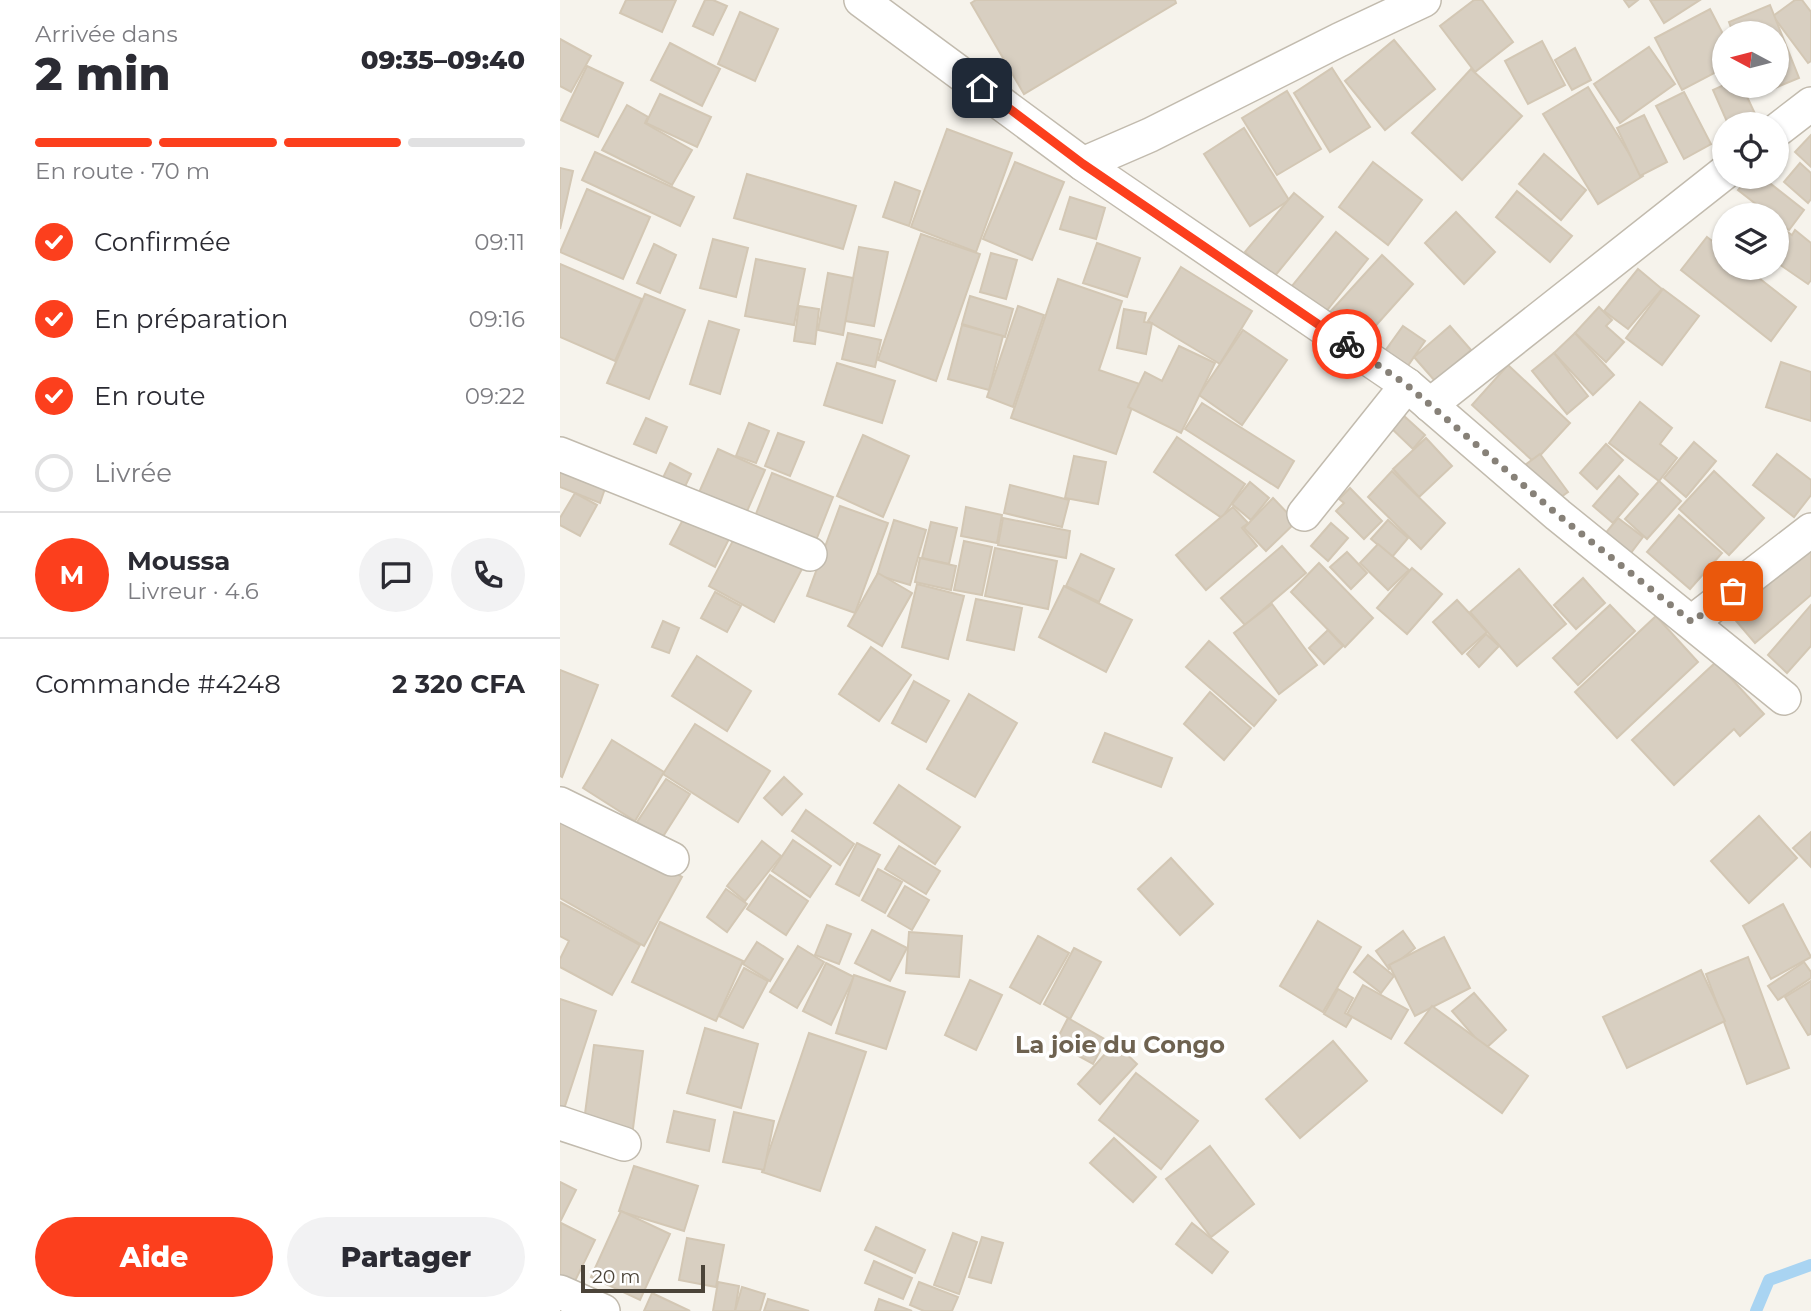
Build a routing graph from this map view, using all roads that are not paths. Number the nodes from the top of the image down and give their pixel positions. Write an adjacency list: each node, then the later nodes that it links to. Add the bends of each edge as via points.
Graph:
1 (870, 2): 5 (street)
2 (1418, 2): 5 (street)
3 (1811, 104): 4 (street)
4 (1789, 121)
5 (1083, 164): 7 (street)
6 (1712, 182): 7 (street)
7 (1418, 395): 9 (street); 12 (street)
8 (560, 454): 11 (street)
9 (1304, 514)
10 (1811, 530): 12 (street)
11 (810, 554)
12 (1692, 622): 13 (street)
13 (1784, 698)
14 (560, 804): 15 (street)
15 (672, 859)
16 (560, 1122): 17 (street)
17 (624, 1144)
18 (560, 1292): 19 (street)
19 (603, 1311)

